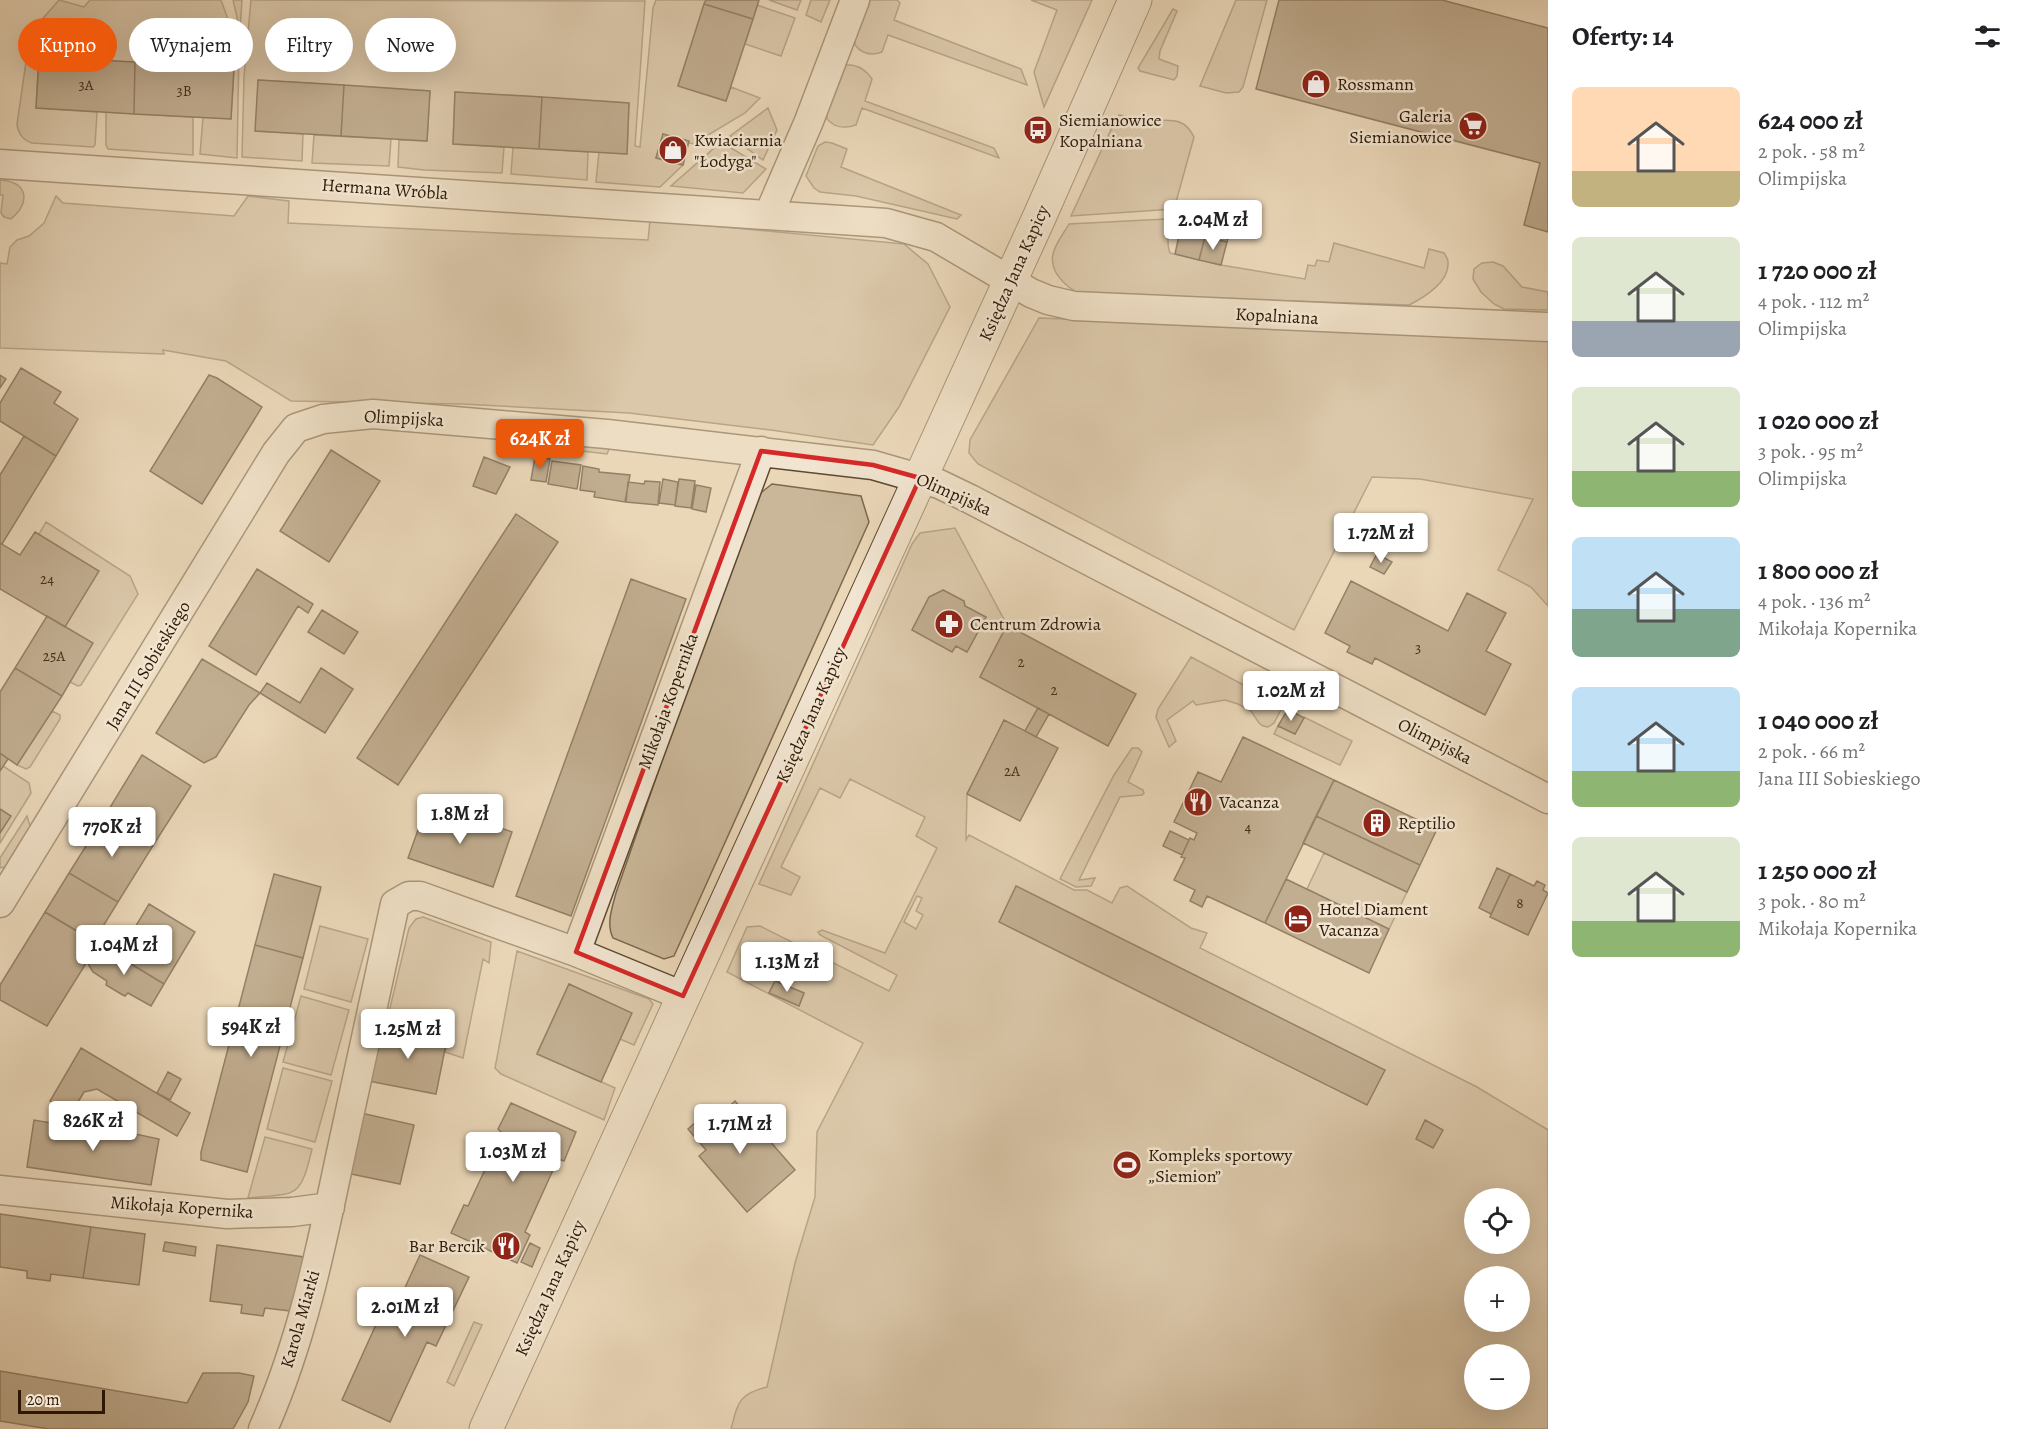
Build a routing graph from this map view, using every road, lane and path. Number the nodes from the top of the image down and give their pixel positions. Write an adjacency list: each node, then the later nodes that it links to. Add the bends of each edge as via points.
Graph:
1 (855, 0): 4 (street)
2 (1135, 0): 5 (street, Księdza Jana Kapicy)
3 (0, 164): 4 (street, Hermana Wróbla)
4 (769, 214): 5 (street, Hermana Wróbla, via 886,223 926,234)
5 (1010, 282): 6 (street, Kopalniana, via 1048,300 1074,306); 9 (street, Księdza Jana Kapicy)
6 (1548, 327)
7 (296, 428): 8 (street, Olimpijska, via 322,419 373,414); 11 (street, Jana III Sobieskiego, via 276,453)
8 (761, 451): 9 (street, Olimpijska, via 873,465); 12 (street, Mikołaja Kopernika)
9 (920, 478): 10 (street, Olimpijska, via 970,499); 13 (street, Księdza Jana Kapicy)
10 (1548, 799)
11 (0, 903)
12 (576, 952): 13 (street); 15 (street, via 420,896 409,896 395,904)
13 (683, 996): 17 (street, Księdza Jana Kapicy)
14 (0, 1190): 15 (street, Mikołaja Kopernika, via 227,1214)
15 (330, 1207): 16 (street, Karola Miarki, via 304,1315)
16 (263, 1429)
17 (486, 1429)

